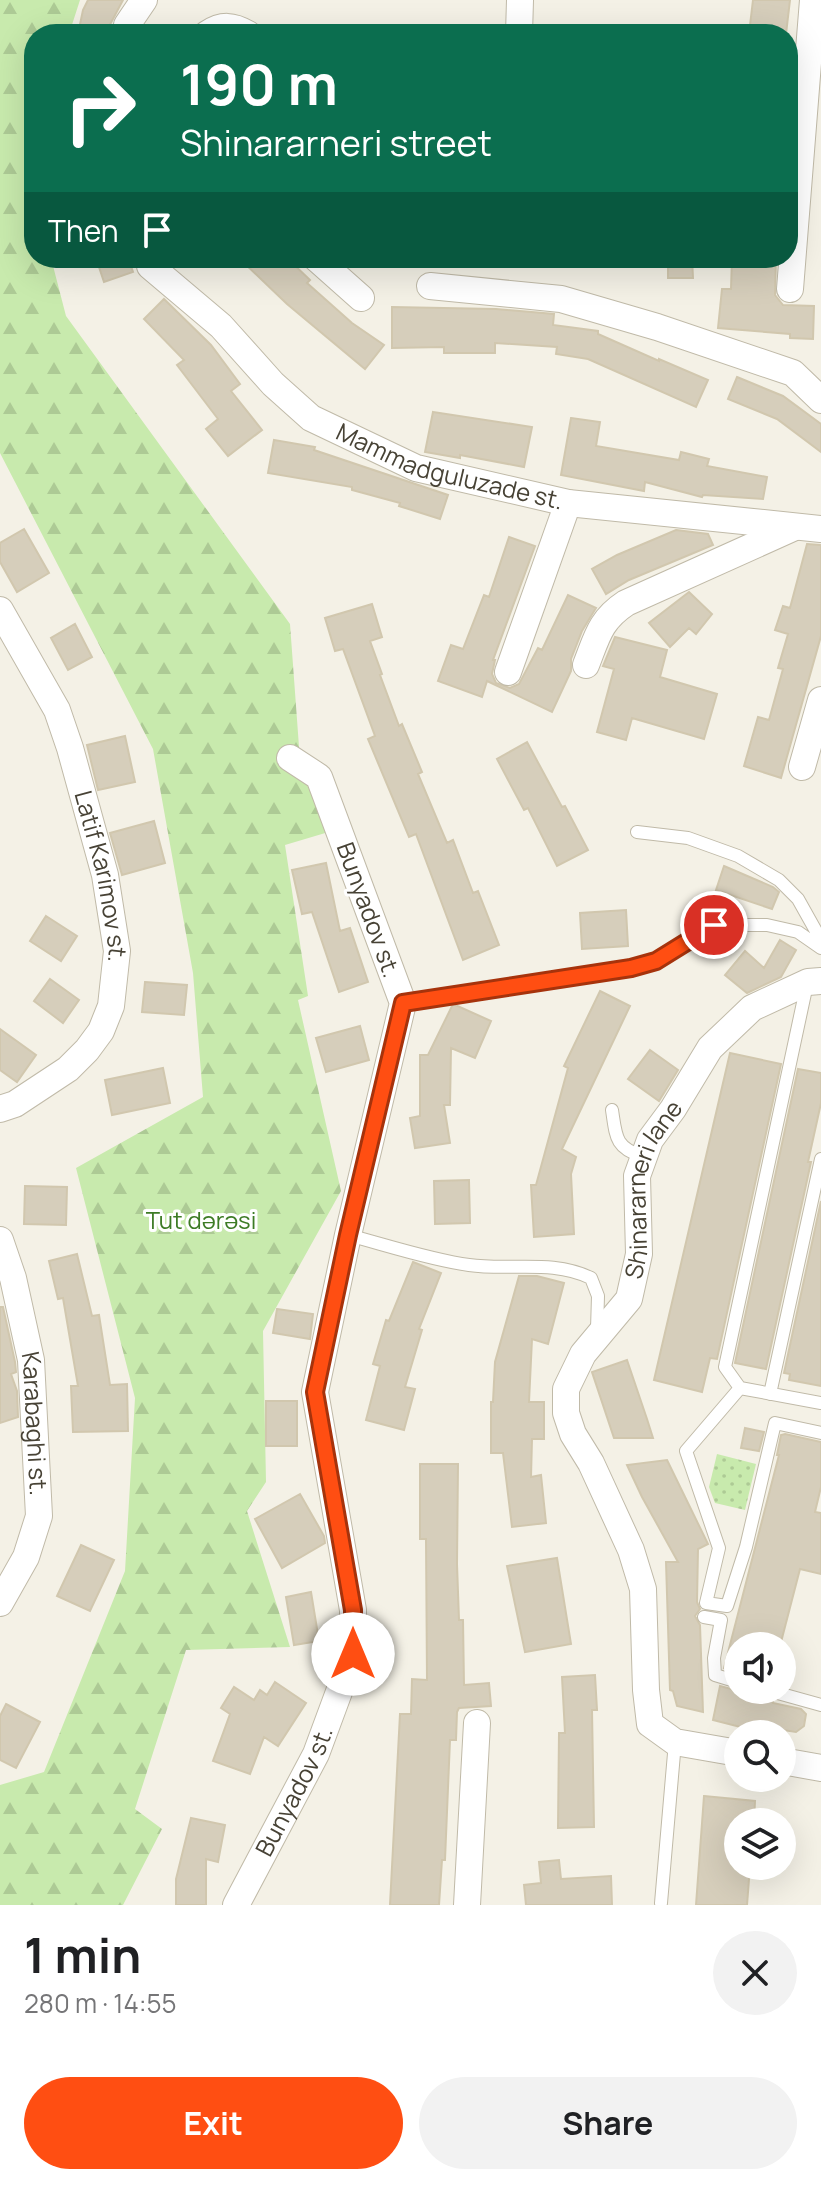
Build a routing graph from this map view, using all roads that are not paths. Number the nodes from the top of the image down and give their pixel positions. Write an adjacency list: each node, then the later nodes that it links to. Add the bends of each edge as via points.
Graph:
1 (144, 0): 4 (street)
2 (520, 0): 5 (street)
3 (813, 0): 6 (street)
4 (128, 24)
5 (519, 24)
6 (798, 149)
7 (152, 268): 14 (street, Mammadguluzade st., via 221,326 311,418 416,468)
8 (327, 268): 12 (street)
9 (790, 268): 11 (street)
10 (430, 286): 13 (street, via 561,299 793,373)
11 (790, 289)
12 (361, 298)
13 (821, 400)
14 (568, 503): 15 (street, Mammadguluzade st.); 18 (street)
15 (809, 527): 17 (street, via 613,611 601,626)
16 (0, 610): 27 (street, Latif Karimov st., via 57,710 105,875 117,951 111,1006 87,1050 68,1069)
17 (586, 665)
18 (508, 672)
19 (821, 700): 21 (street)
20 (290, 758): 26 (street, Bunyadov st., via 319,777)
21 (802, 767)
22 (637, 832): 23 (lane, via 688,838 738,856 779,880 798,899)
23 (821, 940)
24 (821, 948): 26 (lane, via 798,932 767,925 714,925 656,961 631,968)
25 (814, 981): 29 (street, Shinararneri lane, via 752,1008 710,1048); 34 (lane, via 725,1367)
26 (403, 1003): 31 (street, Bunyadov st.)
27 (0, 1109)
28 (612, 1110): 29 (lane, via 620,1144)
29 (642, 1156): 33 (street, Shinararneri lane, via 637,1176 639,1254 629,1299)
30 (821, 1159): 35 (lane)
31 (348, 1235): 33 (lane, via 467,1265 573,1269 591,1278 598,1296); 49 (street, Bunyadov st., via 315,1392 353,1610 353,1654 316,1754)
32 (0, 1240): 38 (street, Karabaghi st., via 31,1360 39,1492 39,1516 26,1557)
33 (597, 1340): 44 (street, Shinararneri lane, via 572,1372 566,1413 631,1550 643,1589 650,1724)
34 (740, 1388): 35 (lane); 37 (lane, via 686,1451 719,1548 706,1603 727,1606 775,1423)
35 (770, 1394): 36 (lane)
36 (821, 1403)
37 (821, 1433)
38 (0, 1603)
39 (704, 1617): 40 (lane, via 721,1620 714,1658 715,1675)
40 (724, 1678)
41 (796, 1698): 42 (lane)
42 (821, 1705)
43 (477, 1723): 50 (street)
44 (675, 1742): 45 (street); 48 (lane)
45 (724, 1751)
46 (796, 1764): 47 (street)
47 (821, 1768)
48 (661, 1903)
49 (236, 1905)
50 (467, 1905)

